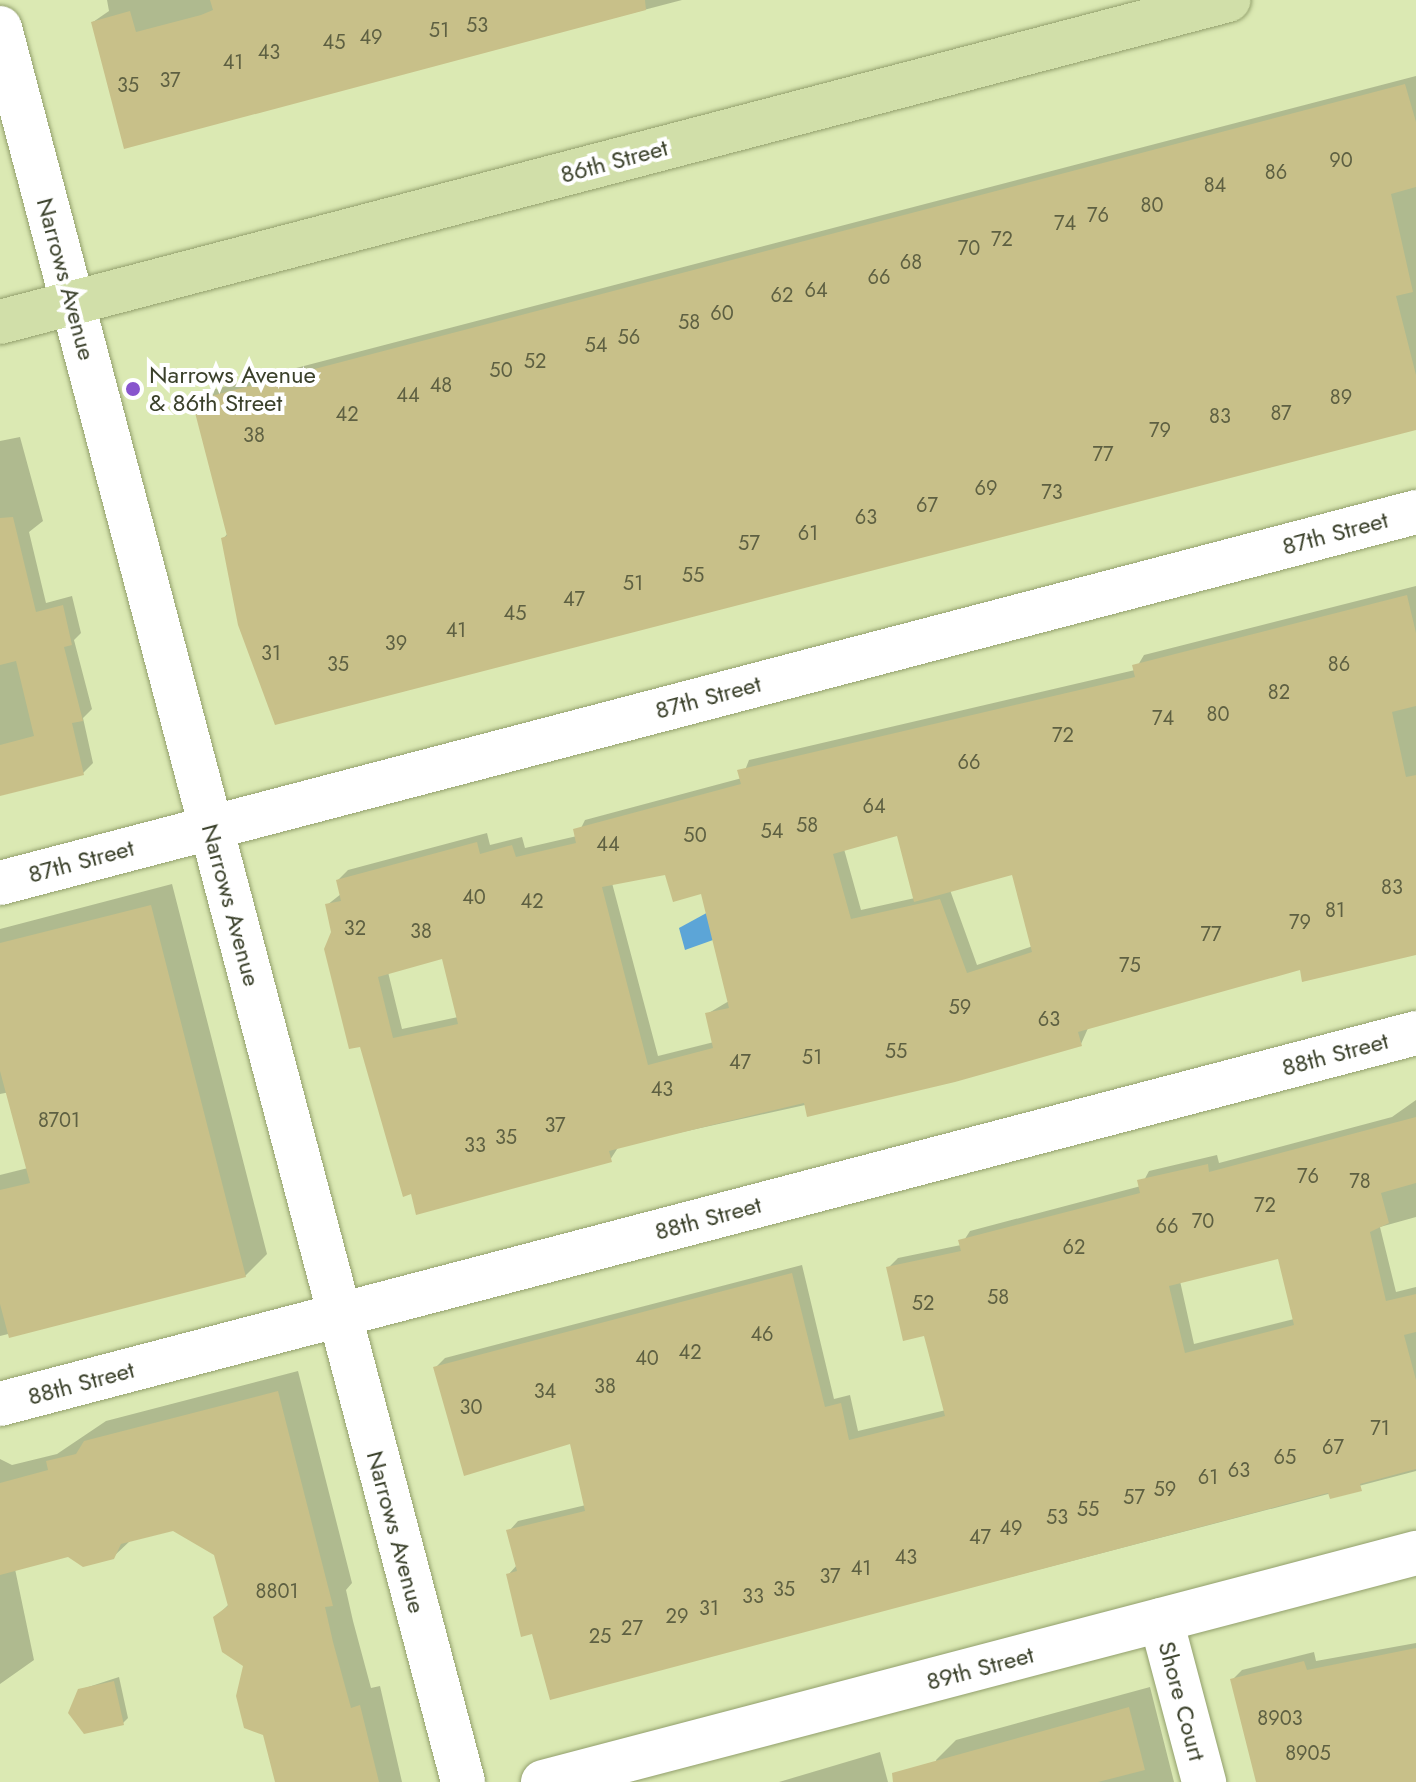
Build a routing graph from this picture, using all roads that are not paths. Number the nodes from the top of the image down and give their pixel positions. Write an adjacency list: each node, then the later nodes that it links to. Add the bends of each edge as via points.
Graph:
1 (1228, 0): 3 (main road, 86th Street)
2 (0, 28): 3 (street, Narrows Avenue)
3 (72, 302): 4 (main road, 86th Street); 6 (street, Narrows Avenue)
4 (0, 322)
5 (1416, 512): 6 (street, 87th Street)
6 (211, 826): 7 (street, 87th Street); 9 (street, Narrows Avenue)
7 (0, 883)
8 (1416, 1033): 9 (street, 88th Street)
9 (338, 1315): 10 (street, 88th Street); 13 (street, Narrows Avenue)
10 (0, 1404)
11 (1416, 1553): 12 (street, 89th Street)
12 (1161, 1620): 14 (street, 89th Street); 15 (street, Shore Court)
13 (463, 1782)
14 (543, 1782)
15 (1204, 1782)

